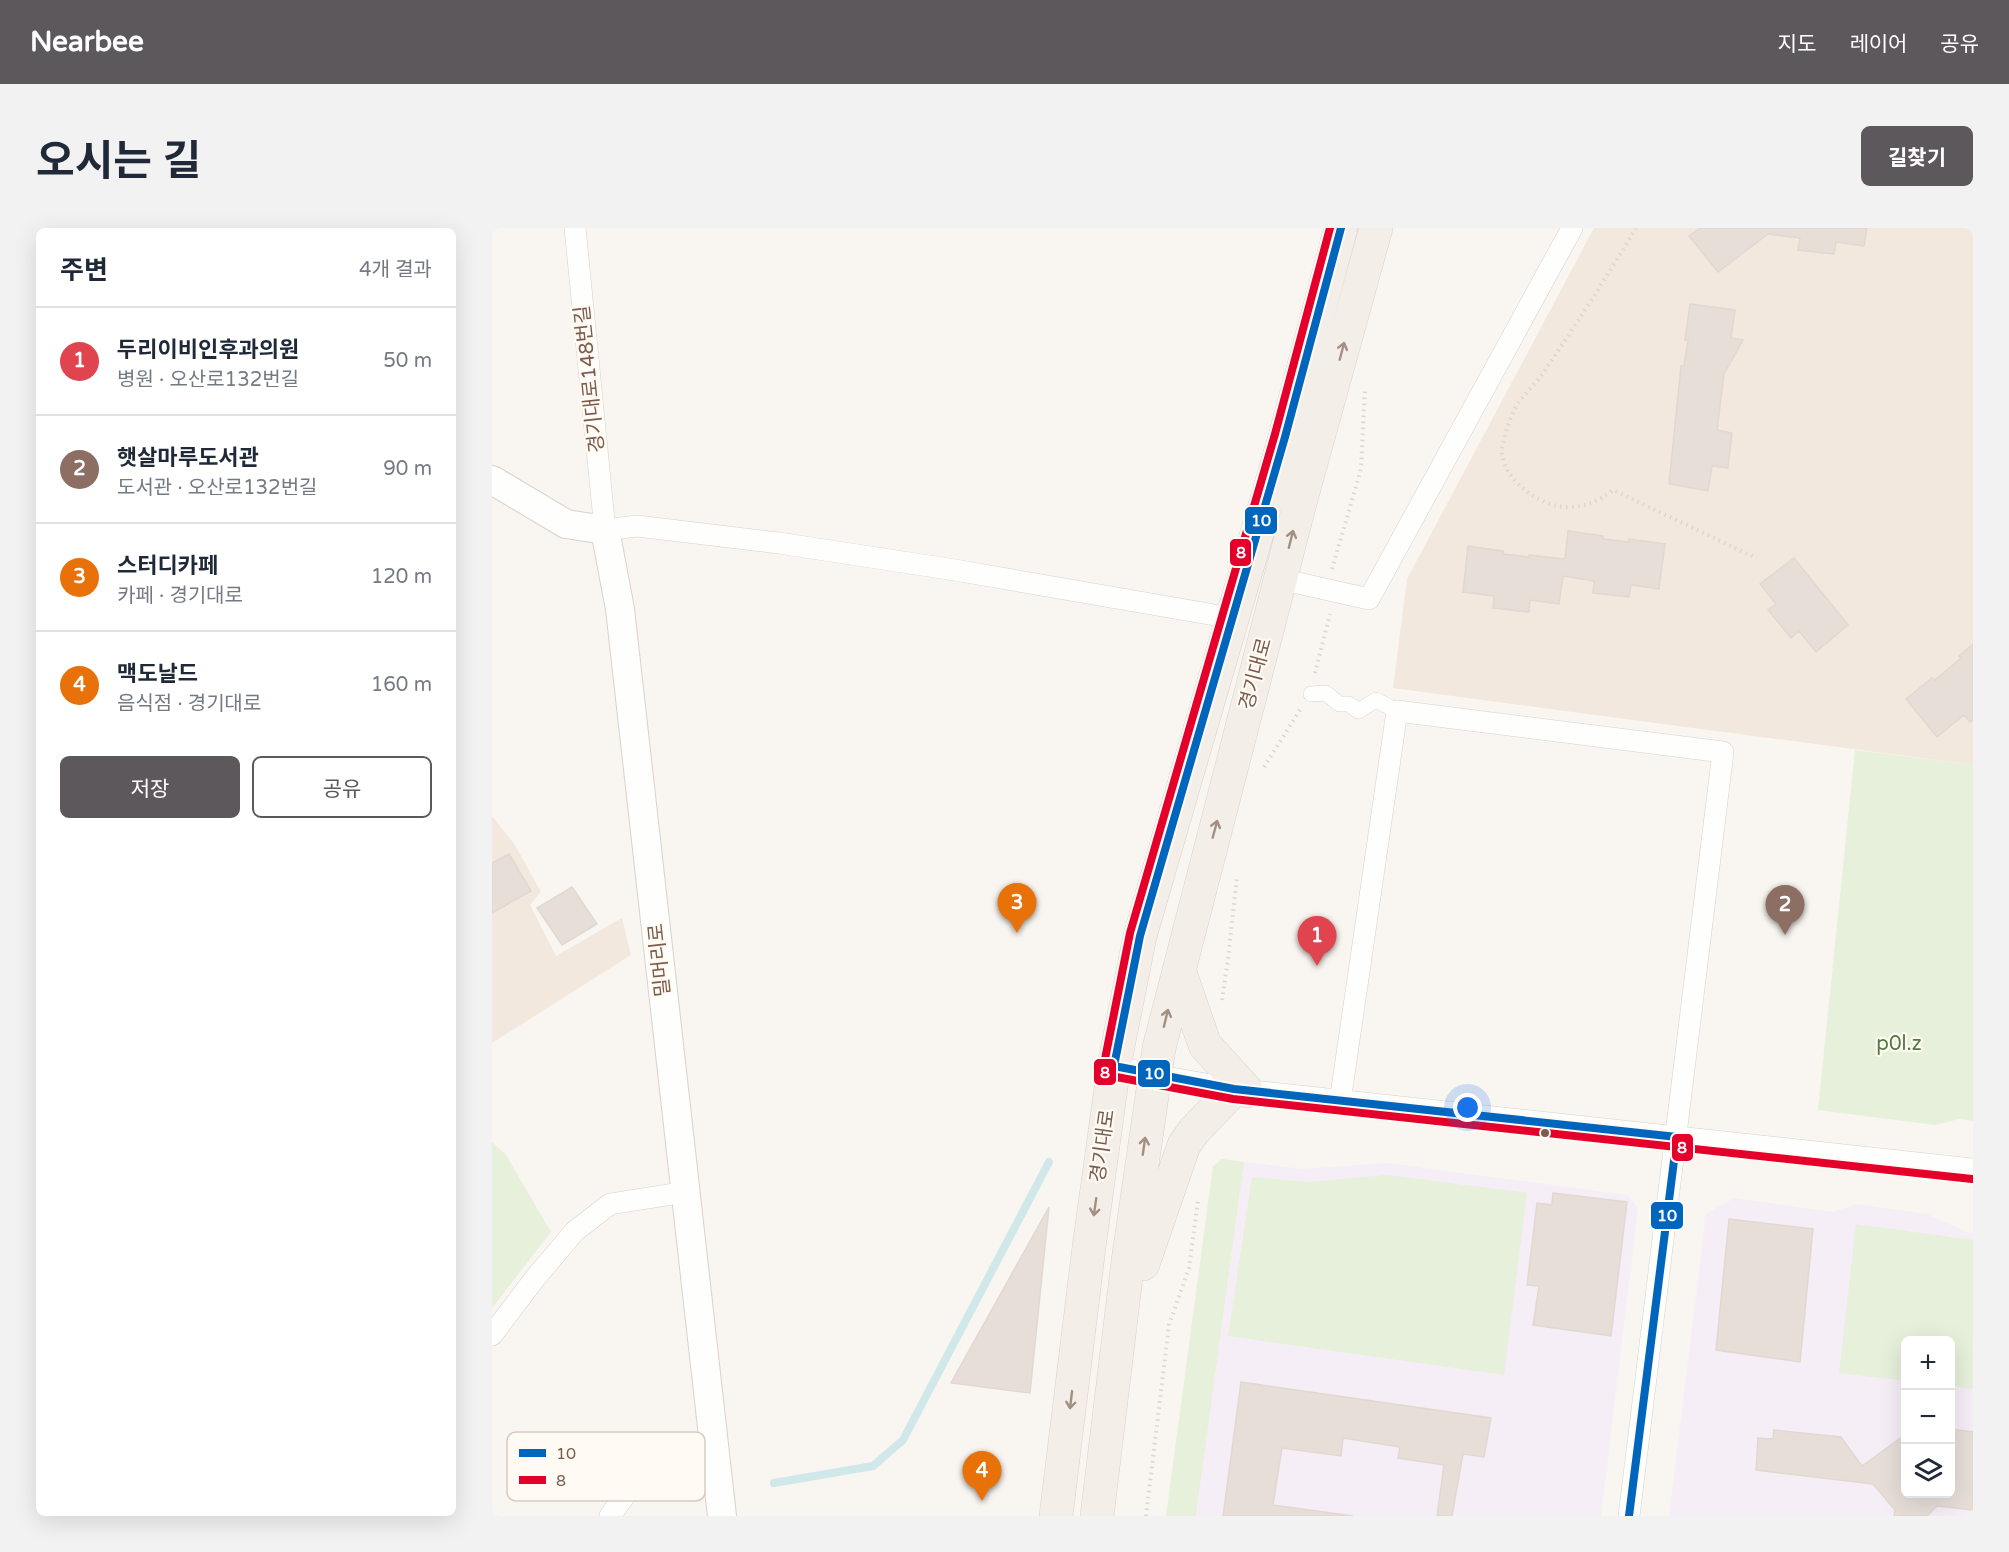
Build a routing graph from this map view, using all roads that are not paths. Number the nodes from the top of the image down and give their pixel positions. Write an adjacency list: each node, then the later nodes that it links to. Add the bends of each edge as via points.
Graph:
1 (575, 228): 6 (street, 경기대로148번길)
2 (1341, 228): 8 (main road, 경기대로)
3 (1376, 228): 7 (main road, 경기대로, one-way to 3)
4 (1572, 228): 7 (street, via 1369,600)
5 (492, 480): 6 (main road, via 566,524)
6 (605, 530): 8 (street, via 637,526 779,543); 18 (main road, 밀머리로, via 620,609)
7 (1280, 579): 11 (main road, 경기대로, one-way to 7)
8 (1232, 618): 12 (main road, 경기대로, via 1140,936)
9 (1311, 694): 10 (street, via 1326,693 1339,704 1358,711 1376,700)
10 (1397, 711): 15 (street); 16 (street, via 1723,753)
11 (1179, 970): 13 (main road, 경기대로, one-way to 11); 14 (main road, via 1205,1045)
12 (1114, 1066): 13 (street); 26 (main road, 경기대로, one-way to 26)
13 (1154, 1075): 14 (street); 19 (main road, 경기대로, one-way to 13)
14 (1240, 1090): 15 (street); 19 (main road, via 1184,1145)
15 (1340, 1102): 16 (street)
16 (1677, 1137): 17 (street); 28 (street)
17 (1973, 1169)
18 (686, 1192): 20 (street, via 610,1204 575,1231); 21 (main road, 밀머리로)
19 (1119, 1334): 27 (main road, 경기대로)
20 (492, 1335)
21 (717, 1470): 22 (street); 25 (main road, 밀머리로)
22 (705, 1473)
23 (621, 1501): 24 (street)
24 (610, 1516)
25 (722, 1516)
26 (1056, 1516)
27 (1097, 1516)
28 (1629, 1516)

